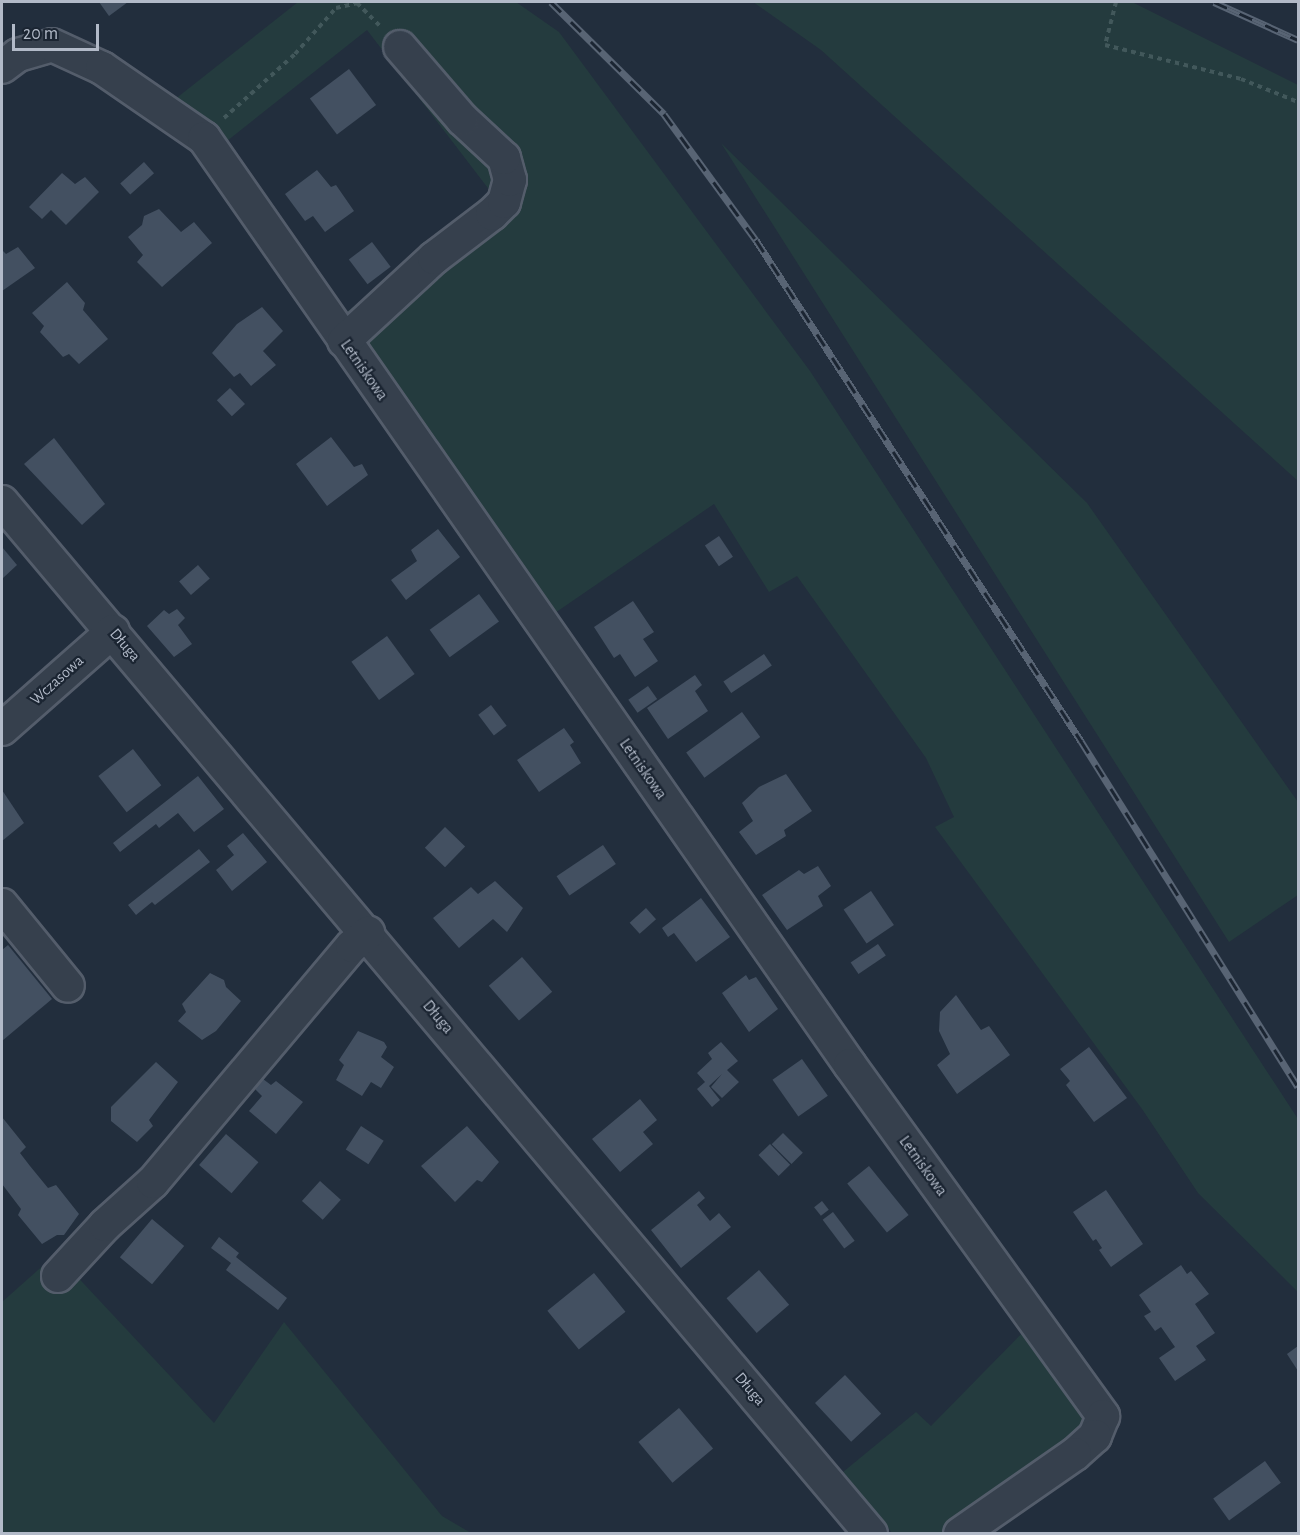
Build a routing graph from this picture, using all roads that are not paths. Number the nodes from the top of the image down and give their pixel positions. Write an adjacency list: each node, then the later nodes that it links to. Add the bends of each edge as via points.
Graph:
1 (400, 47): 3 (street, via 462,119 504,158 510,180 504,202 492,214 434,258)
2 (10, 61): 3 (street, Letniskowa, via 52,45 102,68 204,138)
3 (344, 341): 12 (street, Letniskowa, via 844,1056 1103,1416 1095,1436 1075,1454)
4 (2, 502): 5 (street, Długa)
5 (113, 631): 6 (street, Wczasowa); 8 (street, Długa)
6 (2, 729)
7 (2, 905): 9 (street)
8 (368, 933): 10 (street, via 351,946 153,1182 105,1225); 11 (street, Długa)
9 (68, 986)
10 (58, 1276)
11 (871, 1533)
12 (960, 1533)

